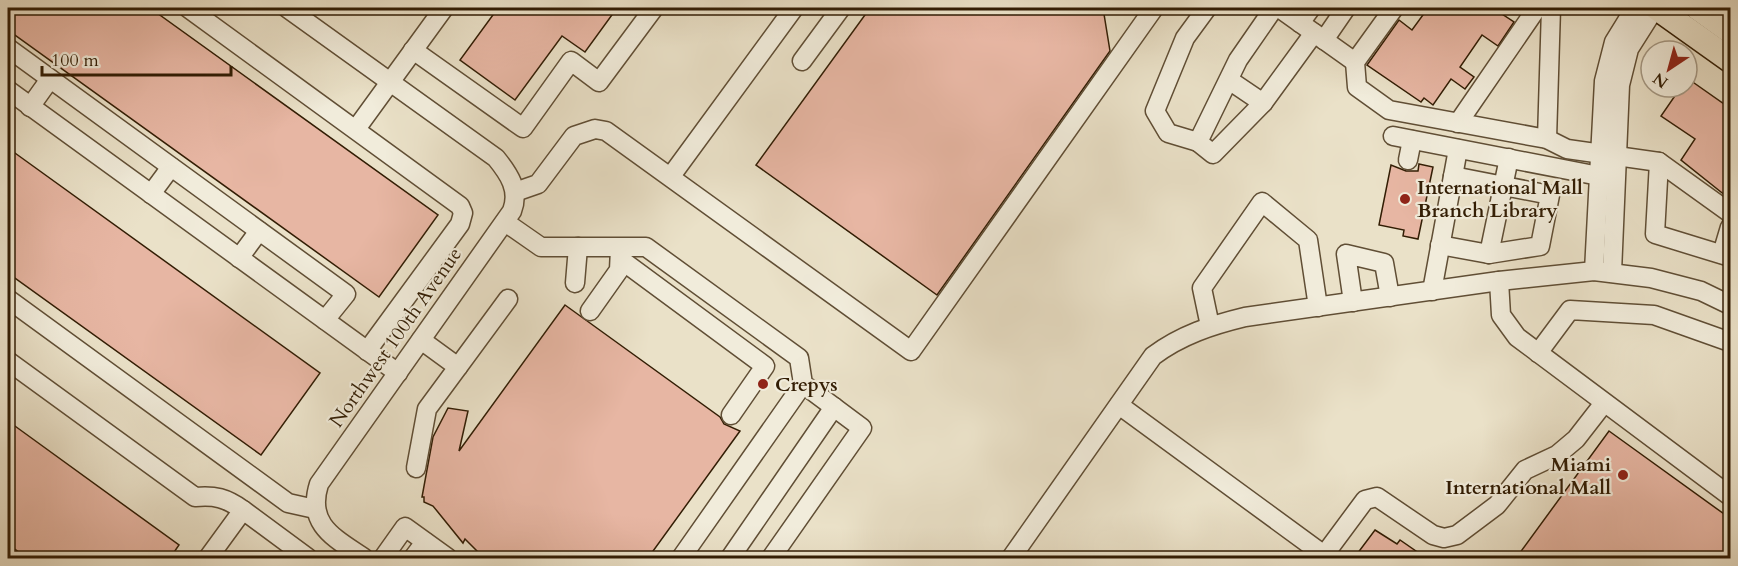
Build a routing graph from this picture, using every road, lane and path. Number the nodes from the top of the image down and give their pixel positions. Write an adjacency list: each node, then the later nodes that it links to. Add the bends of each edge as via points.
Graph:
1 (188, 8): 33 (street)
2 (286, 8): 28 (street)
3 (444, 8): 22 (street)
4 (654, 8): 22 (street, via 599,82 571,61 523,128)
5 (794, 8): 44 (street)
6 (841, 8): 24 (street)
7 (1154, 8): 44 (street, via 911,351)
8 (1207, 8): 37 (street, via 1185,38 1155,111 1168,134)
9 (1274, 8): 27 (street)
10 (1279, 8): 20 (street)
11 (1311, 8): 20 (street)
12 (1346, 8): 20 (street)
13 (1394, 8): 25 (street)
14 (1537, 8): 32 (street)
15 (1551, 8): 35 (street)
16 (1635, 8): 39 (street, via 1608,60)
17 (1656, 8): 23 (main road); 39 (street, via 1629,49 1623,67)
18 (1698, 8): 19 (main road)
19 (1731, 31)
20 (1313, 32): 25 (street); 30 (street)
21 (8, 48): 26 (street)
22 (413, 50): 28 (street)
23 (1731, 60)
24 (802, 61)
25 (1355, 62): 32 (street, via 1357,87 1389,110)
26 (50, 79): 31 (street); 43 (street)
27 (1229, 80): 30 (street); 37 (street)
28 (390, 82): 33 (street); 48 (street, via 496,158 508,173)
29 (8, 90): 31 (street)
30 (1263, 103): 37 (street, via 1213,154)
31 (30, 107): 49 (street)
32 (1458, 123): 35 (street)
33 (356, 129): 75 (street, via 452,198 463,213 460,224)
34 (1393, 136): 36 (street)
35 (1547, 139): 39 (street, via 1567,148)
36 (1412, 140): 38 (street); 41 (street)
37 (1198, 142)
38 (1458, 148): 40 (street); 45 (street)
39 (1609, 154): 42 (street); 46 (street); 60 (street)
40 (1509, 159): 46 (street); 47 (street)
41 (1408, 160)
42 (1659, 162): 50 (street); 58 (street, via 1656,234)
43 (171, 167): 49 (street); 53 (street)
44 (671, 176): 48 (street, via 606,131 595,129 574,136 538,184)
45 (1453, 176): 47 (street); 54 (street)
46 (1599, 176): 60 (street)
47 (1504, 186): 57 (street); 57 (street, via 1550,195 1540,246)
48 (515, 192): 51 (street, Northwest 100th Avenue, via 516,201)
49 (151, 194): 59 (street)
50 (1731, 213)
51 (505, 222): 55 (street, via 541,247); 73 (street, Northwest 100th Avenue)
52 (1731, 227): 58 (street)
53 (259, 231): 59 (street); 71 (street, via 346,294)
54 (1440, 245): 57 (street); 63 (street)
55 (578, 247): 56 (street); 62 (street)
56 (620, 253): 70 (street, via 619,270); 80 (street, via 646,247 799,358); 84 (street, via 765,366)
57 (1489, 254)
58 (1726, 255)
59 (239, 258): 71 (street)
60 (1603, 272): 61 (street); 68 (street, via 1651,278 1701,291)
61 (1499, 281): 63 (street); 76 (street, via 1501,315 1517,338)
62 (575, 283)
63 (1432, 291): 64 (street)
64 (1390, 297): 67 (street); 67 (street, via 1384,263 1346,255)
65 (8, 299): 87 (street, via 288,503)
66 (508, 299): 78 (street)
67 (1353, 302): 69 (street)
68 (1731, 305)
69 (1318, 307): 72 (street); 72 (street, via 1308,240 1262,202 1202,288)
70 (590, 310)
71 (325, 321): 75 (street)
72 (1210, 326): 82 (street, via 1167,345 1153,356)
73 (421, 340): 78 (street); 79 (street, Northwest 100th Avenue)
74 (1731, 342): 76 (street, via 1654,315 1570,310)
75 (367, 351): 79 (street)
76 (1538, 353): 81 (street)
77 (8, 361): 88 (street, via 195,497 229,499)
78 (458, 367): 85 (street, via 427,409)
79 (398, 373): 87 (street, Northwest 100th Avenue, via 319,484)
80 (803, 384): 83 (street); 97 (street)
81 (1604, 404): 86 (street); 90 (street, via 1576,439 1557,455 1525,470 1497,505 1457,535 1433,535 1377,497 1365,500)
82 (1119, 405): 90 (street); 100 (street)
83 (834, 407): 98 (street); 99 (street, via 862,428)
84 (730, 415)
85 (416, 468)
86 (1731, 496)
87 (315, 509): 93 (street, via 326,530)
88 (243, 510): 91 (street); 92 (street)
89 (425, 542): 94 (street, via 405,527); 95 (street); 96 (street)
90 (1323, 557)
91 (208, 558)
92 (308, 558)
93 (364, 558)
94 (383, 558)
95 (413, 558)
96 (448, 558)
97 (681, 558)
98 (730, 558)
99 (771, 558)
100 (1011, 558)

